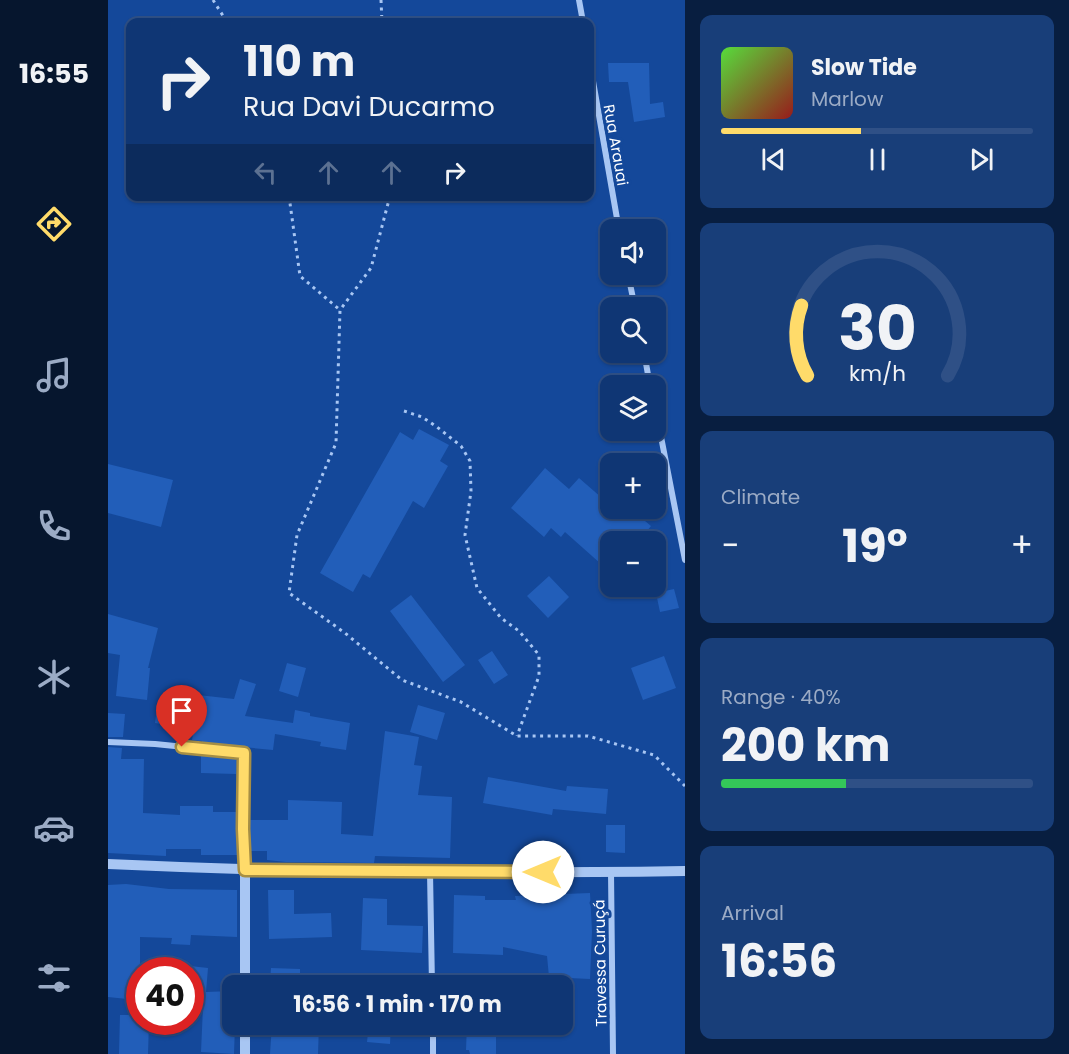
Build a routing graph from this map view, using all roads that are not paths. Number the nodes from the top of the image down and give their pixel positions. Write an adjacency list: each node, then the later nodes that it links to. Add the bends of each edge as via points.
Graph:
1 (579, 0): 2 (street)
2 (582, 18)
3 (594, 86): 4 (street, Rua Arauai)
4 (618, 219)
5 (662, 441): 6 (street)
6 (685, 560)
7 (108, 742): 9 (street, via 244,753)
8 (108, 864): 9 (street)
9 (245, 870): 11 (street); 13 (street)
10 (685, 871): 12 (street)
11 (430, 872): 12 (street); 14 (street)
12 (611, 872): 19 (street, Travessa Curuçá)
13 (245, 975)
14 (432, 975)
15 (245, 1035): 17 (street)
16 (433, 1035): 18 (street)
17 (245, 1054)
18 (434, 1054)
19 (613, 1054)

